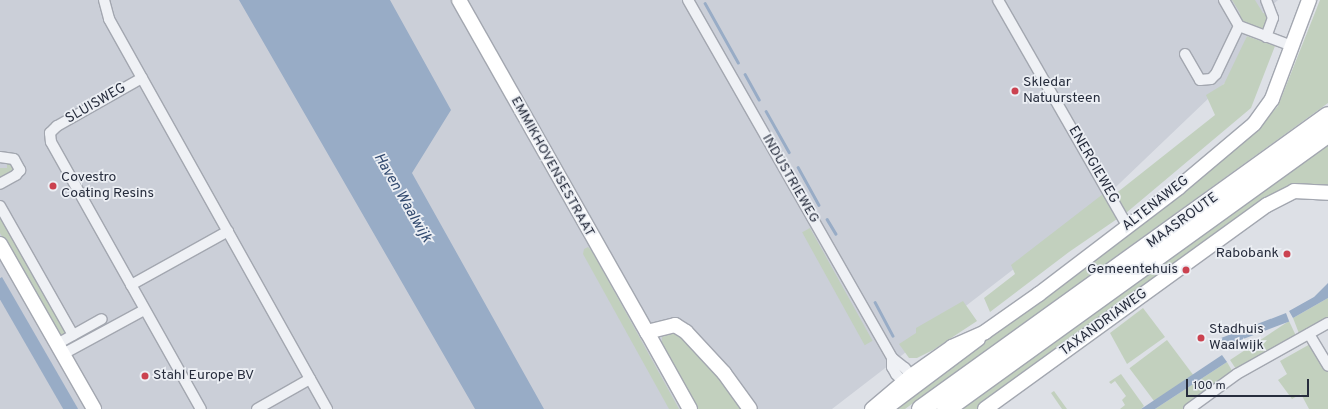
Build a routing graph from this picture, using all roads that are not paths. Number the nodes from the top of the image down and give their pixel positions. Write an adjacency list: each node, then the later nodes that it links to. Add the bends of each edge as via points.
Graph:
1 (104, 0): 12 (street, via 109,19)
2 (459, 0): 26 (main road, EMMIKHOVENSESTRAAT)
3 (688, 0): 32 (street, INDUSTRIEWEG, via 892,358 906,368)
4 (998, 0): 19 (street, ENERGIEWEG)
5 (1224, 0): 8 (street)
6 (1266, 0): 9 (street, via 1273,18)
7 (1309, 1): 10 (main road, ALTENAWEG)
8 (1239, 26): 9 (street); 11 (street, via 1216,74 1211,79 1200,80)
9 (1266, 38): 10 (street)
10 (1292, 46): 19 (main road, ALTENAWEG, via 1272,99 1254,124)
11 (1185, 54)
12 (142, 78): 20 (street, SLUISWEG); 22 (street, SLUISWEG, via 57,126 50,133 51,142)
13 (1328, 116): 41 (highway, MAASROUTE)
14 (1328, 133): 42 (highway, MAASROUTE)
15 (0, 157): 16 (street, via 14,159 20,170 16,176)
16 (0, 184)
17 (1328, 193): 43 (main road, TAXANDRIAWEG, via 1294,191 1267,205)
18 (0, 206): 28 (street)
19 (1128, 227): 32 (main road, ALTENAWEG, via 985,332 974,345)
20 (228, 231): 22 (street); 31 (street, SLUISWEG)
21 (0, 244): 29 (main road)
22 (131, 285): 23 (street, SLUISWEG)
23 (144, 310): 29 (street); 34 (street, SLUISWEG)
24 (102, 319): 28 (street)
25 (1328, 323): 27 (street)
26 (647, 332): 37 (main road, EMMIKHOVENSESTRAAT); 38 (main road, via 674,325 686,332 724,373)
27 (1309, 334): 30 (street); 44 (street, via 1237,374)
28 (73, 335): 29 (street)
29 (60, 349): 33 (main road)
30 (1328, 366)
31 (310, 380): 35 (street); 36 (street, SLUISWEG)
32 (908, 382): 39 (main road, ALTENAWEG); 40 (main road, ALTENAWEG)
33 (94, 409)
34 (200, 409)
35 (257, 409)
36 (327, 409)
37 (690, 409)
38 (750, 409)
39 (872, 409)
40 (884, 409)
41 (921, 409)
42 (946, 409)
43 (985, 409)
44 (1189, 409)

